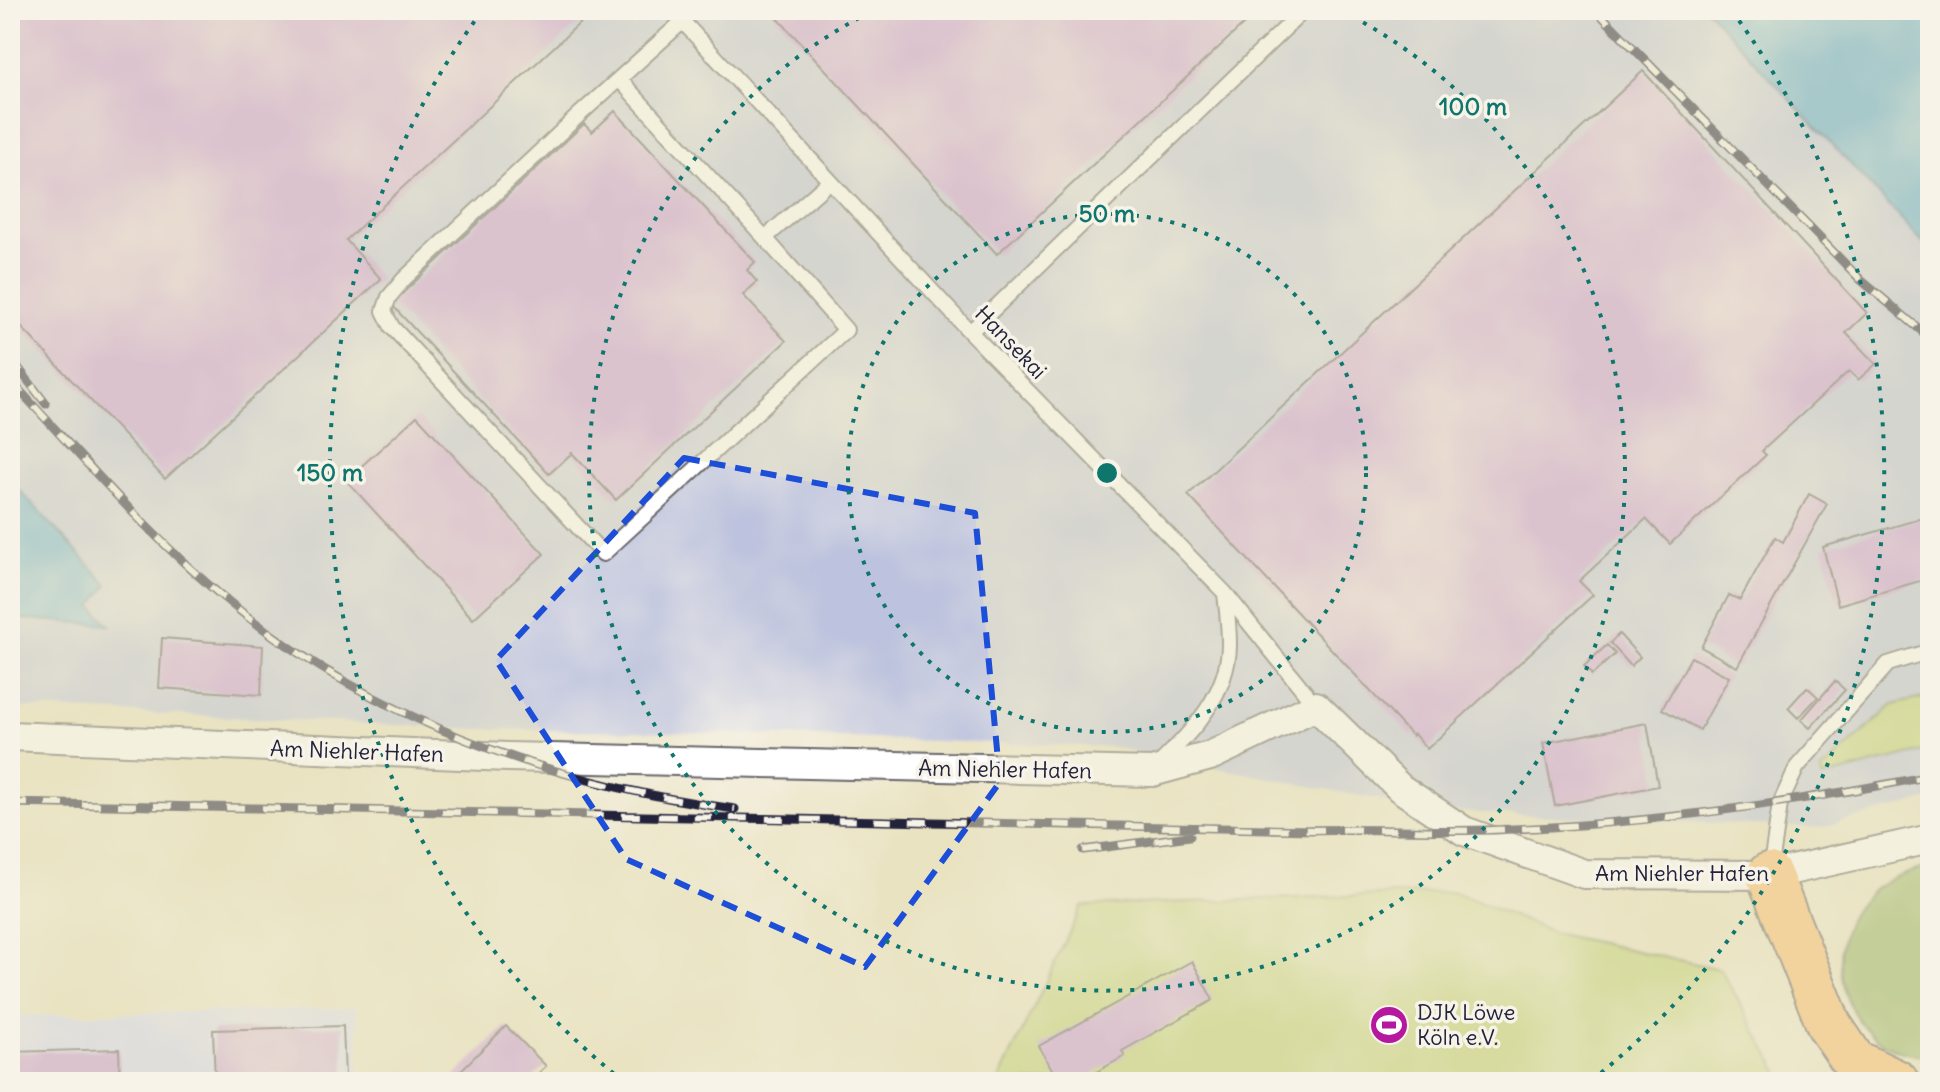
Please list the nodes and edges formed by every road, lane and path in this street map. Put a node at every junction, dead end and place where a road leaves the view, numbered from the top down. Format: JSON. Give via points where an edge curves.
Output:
{"nodes":[{"id":1,"x":1304,"y":10,"type":"edge"},
{"id":2,"x":678,"y":16,"type":"edge"},
{"id":3,"x":619,"y":79,"type":"junction"},
{"id":4,"x":830,"y":181,"type":"junction"},
{"id":5,"x":765,"y":238,"type":"junction"},
{"id":6,"x":970,"y":332,"type":"junction"},
{"id":7,"x":1225,"y":593,"type":"junction"},
{"id":8,"x":1930,"y":651,"type":"edge"},
{"id":9,"x":1316,"y":706,"type":"junction"},
{"id":10,"x":10,"y":736,"type":"edge"},
{"id":11,"x":1152,"y":772,"type":"junction"},
{"id":12,"x":1930,"y":839,"type":"edge"},
{"id":13,"x":1769,"y":875,"type":"junction"},
{"id":14,"x":1896,"y":1082,"type":"edge"}],
"edges":[{"from":1,"to":6,"type":"lane"},
{"from":2,"to":3,"type":"lane"},
{"from":2,"to":4,"type":"lane","name":"Hansekai"},
{"from":3,"to":5,"type":"lane"},
{"from":3,"to":5,"type":"lane","via":[[404,279],[384,311],[392,327],[603,554],[846,330]]},
{"from":4,"to":5,"type":"lane"},
{"from":4,"to":6,"type":"lane","name":"Hansekai"},
{"from":6,"to":7,"type":"lane","name":"Hansekai"},
{"from":7,"to":9,"type":"lane","name":"Hansekai"},
{"from":7,"to":11,"type":"lane","via":[[1230,647],[1218,691],[1192,732]]},
{"from":8,"to":13,"type":"lane","via":[[1888,664],[1797,767],[1780,804]]},
{"from":9,"to":11,"type":"street","name":"Am Niehler Hafen","via":[[1210,756]]},
{"from":9,"to":13,"type":"street","name":"Am Niehler Hafen","via":[[1400,788],[1464,831],[1584,874]]},
{"from":10,"to":11,"type":"street","name":"Am Niehler Hafen","via":[[508,757]]},
{"from":12,"to":13,"type":"street","name":"Am Niehler Hafen"},
{"from":13,"to":14,"type":"main road","via":[[1829,1025],[1854,1062]]}]}
